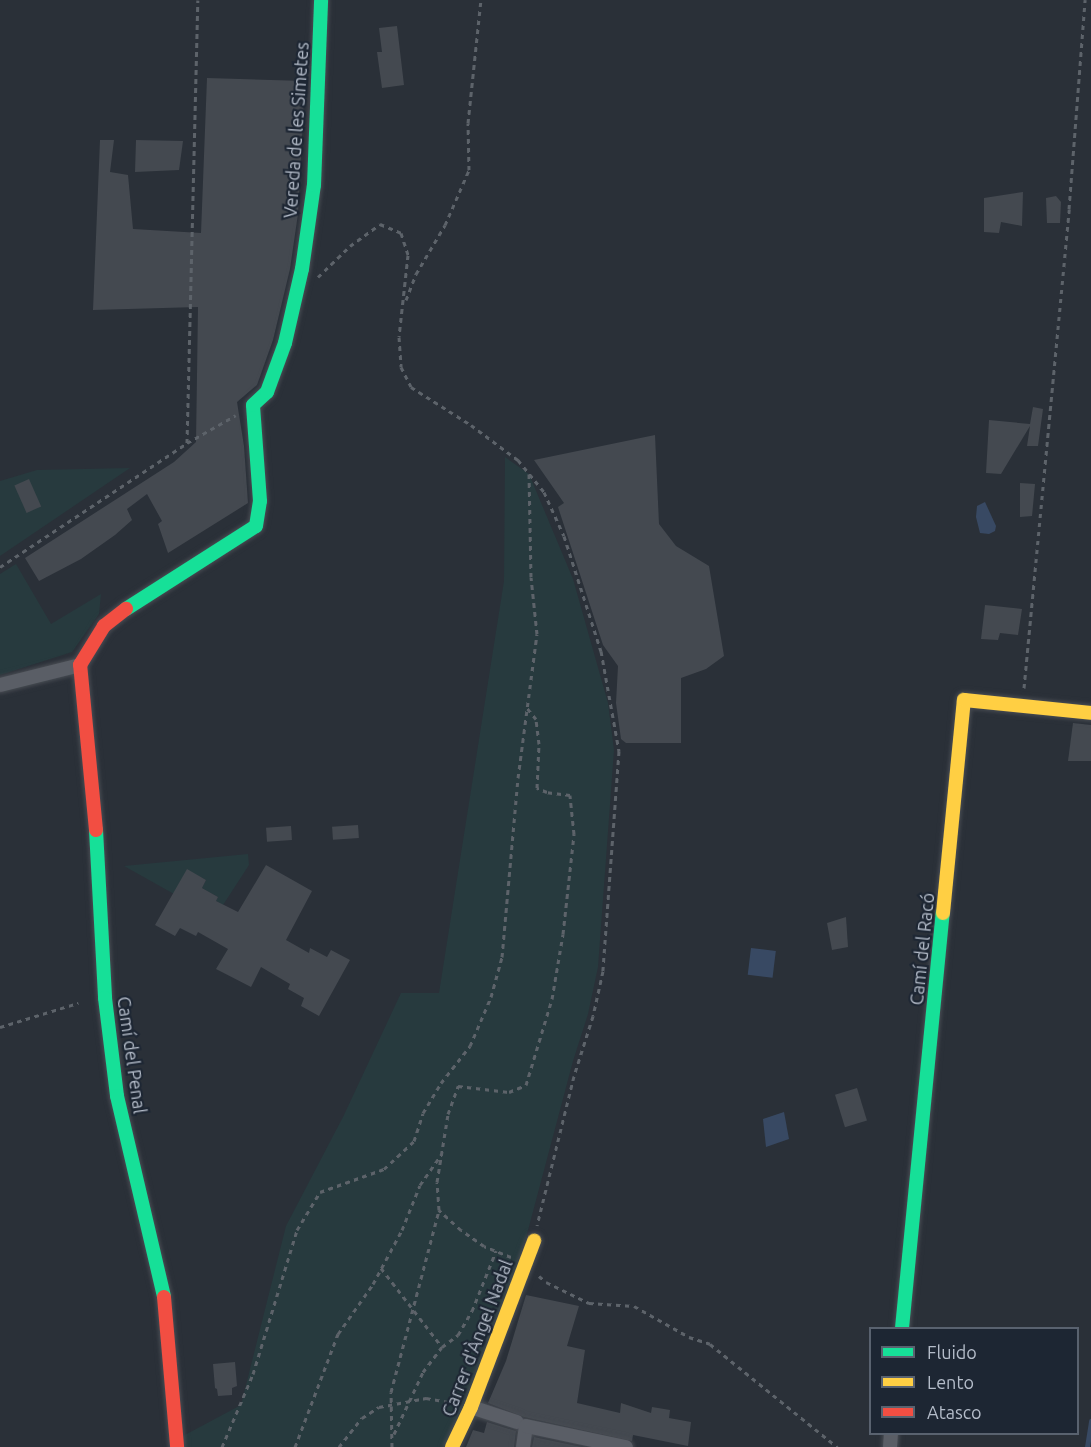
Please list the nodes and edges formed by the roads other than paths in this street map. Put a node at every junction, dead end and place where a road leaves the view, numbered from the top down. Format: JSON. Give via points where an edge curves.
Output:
{"nodes":[{"id":1,"x":321,"y":0,"type":"edge"},
{"id":2,"x":80,"y":665,"type":"junction"},
{"id":3,"x":0,"y":685,"type":"edge"},
{"id":4,"x":1091,"y":713,"type":"edge"},
{"id":5,"x":534,"y":1241,"type":"road end"},
{"id":6,"x":902,"y":1327,"type":"edge"},
{"id":7,"x":471,"y":1407,"type":"junction"},
{"id":8,"x":521,"y":1424,"type":"junction"},
{"id":9,"x":611,"y":1445,"type":"edge"},
{"id":10,"x":177,"y":1447,"type":"edge"},
{"id":11,"x":452,"y":1447,"type":"edge"},
{"id":12,"x":523,"y":1447,"type":"edge"},
{"id":13,"x":626,"y":1447,"type":"edge"}],
"edges":[{"from":1,"to":2,"type":"street","name":"Vereda de les Simetes","via":[[314,185],[295,299],[285,343],[267,392],[253,405],[260,501],[256,526],[138,599],[104,626]]},
{"from":2,"to":3,"type":"street"},
{"from":2,"to":10,"type":"street","name":"Camí del Penal","via":[[95,805],[106,1009],[117,1096],[164,1296]]},
{"from":4,"to":6,"type":"street","name":"Camí del Racó","via":[[964,700]]},
{"from":5,"to":7,"type":"street","name":"Carrer d'Àngel Nadal"},
{"from":7,"to":8,"type":"street"},
{"from":7,"to":11,"type":"street","name":"Carrer d'Àngel Nadal"},
{"from":8,"to":9,"type":"street"},
{"from":8,"to":12,"type":"street"},
{"from":9,"to":13,"type":"street"}]}
